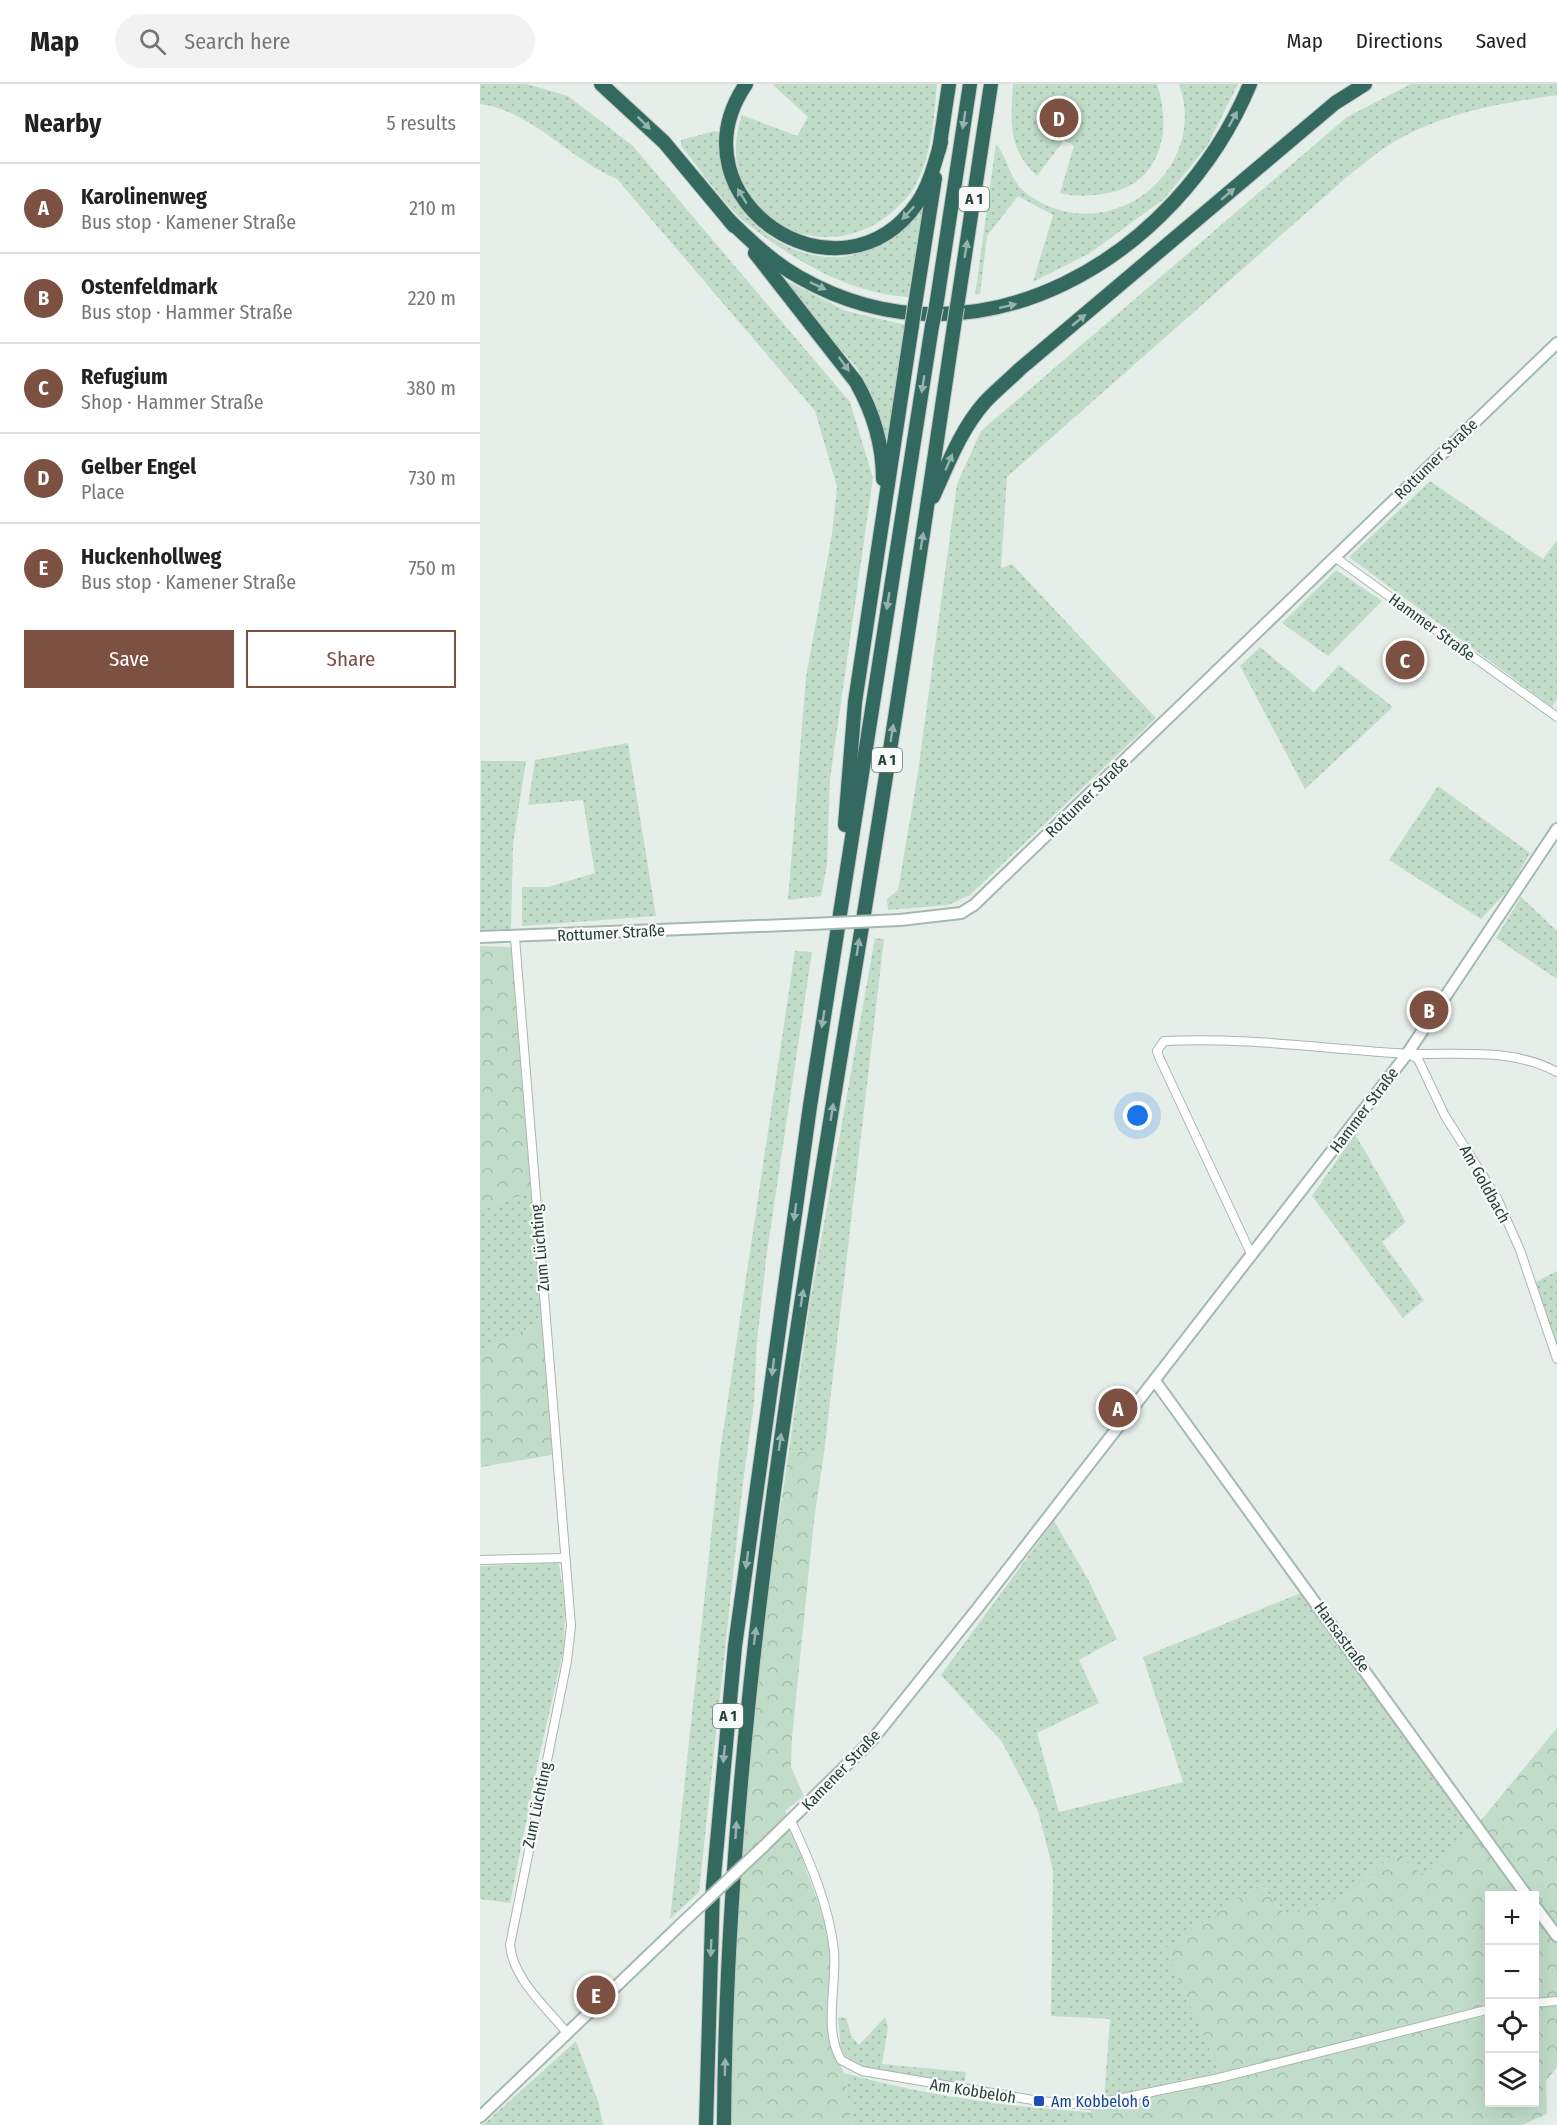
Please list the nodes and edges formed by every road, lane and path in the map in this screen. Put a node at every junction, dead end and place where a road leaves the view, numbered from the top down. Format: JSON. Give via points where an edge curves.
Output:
{"nodes":[{"id":1,"x":601,"y":84,"type":"edge"},
{"id":2,"x":746,"y":84,"type":"edge"},
{"id":3,"x":949,"y":84,"type":"edge"},
{"id":4,"x":970,"y":84,"type":"edge"},
{"id":5,"x":991,"y":84,"type":"edge"},
{"id":6,"x":1250,"y":84,"type":"edge"},
{"id":7,"x":1365,"y":84,"type":"edge"},
{"id":8,"x":941,"y":142,"type":"junction"},
{"id":9,"x":729,"y":220,"type":"junction"},
{"id":10,"x":1557,"y":343,"type":"edge"},
{"id":11,"x":926,"y":515,"type":"junction"},
{"id":12,"x":883,"y":517,"type":"junction"},
{"id":13,"x":1336,"y":558,"type":"junction"},
{"id":14,"x":1557,"y":717,"type":"edge"},
{"id":15,"x":1557,"y":830,"type":"edge"},
{"id":16,"x":844,"y":878,"type":"junction"},
{"id":17,"x":480,"y":937,"type":"edge"},
{"id":18,"x":515,"y":938,"type":"junction"},
{"id":19,"x":1407,"y":1054,"type":"junction"},
{"id":20,"x":1557,"y":1072,"type":"edge"},
{"id":21,"x":1252,"y":1256,"type":"junction"},
{"id":22,"x":1557,"y":1359,"type":"edge"},
{"id":23,"x":1155,"y":1380,"type":"junction"},
{"id":24,"x":564,"y":1558,"type":"junction"},
{"id":25,"x":480,"y":1560,"type":"edge"},
{"id":26,"x":791,"y":1821,"type":"junction"},
{"id":27,"x":1523,"y":1891,"type":"edge"},
{"id":28,"x":1539,"y":1912,"type":"edge"},
{"id":29,"x":1557,"y":1936,"type":"edge"},
{"id":30,"x":1557,"y":2001,"type":"edge"},
{"id":31,"x":1539,"y":2003,"type":"edge"},
{"id":32,"x":1485,"y":2010,"type":"edge"},
{"id":33,"x":567,"y":2033,"type":"junction"},
{"id":34,"x":480,"y":2117,"type":"edge"},
{"id":35,"x":706,"y":2125,"type":"edge"},
{"id":36,"x":724,"y":2125,"type":"edge"}],
"edges":[{"from":1,"to":9,"type":"highway","one_way":true,"via":[[664,142]]},
{"from":8,"to":2,"type":"highway","one_way":true,"via":[[920,200],[908,216],[889,230],[869,241],[845,247],[820,248],[795,241],[758,219],[736,187],[729,165],[729,123]]},
{"from":3,"to":8,"type":"highway"},
{"from":4,"to":16,"type":"highway","number":"A 1","one_way":true,"bridge":true},
{"from":11,"to":5,"type":"highway","number":"A 1","one_way":true,"bridge":true},
{"from":9,"to":6,"type":"highway","one_way":true,"via":[[768,256],[799,277],[865,304],[898,311],[949,314],[1015,305],[1057,289],[1147,229],[1209,159]]},
{"from":11,"to":7,"type":"highway","one_way":true,"via":[[953,452],[985,402],[1335,103]]},
{"from":8,"to":12,"type":"highway","bridge":true},
{"from":9,"to":12,"type":"highway","one_way":true,"via":[[840,358],[869,405],[879,435]]},
{"from":10,"to":13,"type":"street","name":"Rottumer Straße"},
{"from":36,"to":11,"type":"highway","number":"A 1","one_way":true,"via":[[731,1899],[754,1642],[793,1355]]},
{"from":12,"to":16,"type":"highway","via":[[855,702],[844,827]]},
{"from":13,"to":14,"type":"street","name":"Hammer Straße"},
{"from":13,"to":18,"type":"street","name":"Rottumer Straße","bridge":true,"via":[[974,905],[961,913],[900,920]]},
{"from":15,"to":19,"type":"street","name":"Hammer Straße"},
{"from":16,"to":35,"type":"highway","number":"A 1","one_way":true,"via":[[735,1646],[713,1887]]},
{"from":17,"to":18,"type":"street","name":"Rottumer Straße"},
{"from":18,"to":24,"type":"street","name":"Zum Lüchting"},
{"from":19,"to":20,"type":"street","via":[[1511,1056]]},
{"from":19,"to":21,"type":"street","name":"Hammer Straße"},
{"from":19,"to":21,"type":"street","via":[[1221,1039],[1164,1041],[1160,1045],[1159,1057]]},
{"from":19,"to":22,"type":"street","name":"Am Goldbach","via":[[1418,1059],[1445,1116],[1497,1198],[1520,1250]]},
{"from":21,"to":23,"type":"street","name":"Hammer Straße"},
{"from":23,"to":26,"type":"street","name":"Kamener Straße","via":[[873,1739]]},
{"from":23,"to":27,"type":"street","name":"Hansastraße"},
{"from":24,"to":25,"type":"street"},
{"from":24,"to":33,"type":"street","name":"Zum Lüchting","via":[[571,1626],[567,1661],[510,1945],[517,1971]]},
{"from":26,"to":32,"type":"street","name":"Am Kobbeloh","via":[[813,1869],[828,1920],[835,1970],[834,2045],[841,2060],[862,2071],[1028,2100],[1089,2105],[1230,2075]]},
{"from":26,"to":33,"type":"street","name":"Kamener Straße","bridge":true},
{"from":28,"to":29,"type":"street"},
{"from":30,"to":31,"type":"street"},
{"from":33,"to":34,"type":"street","name":"Kamener Straße"}]}
